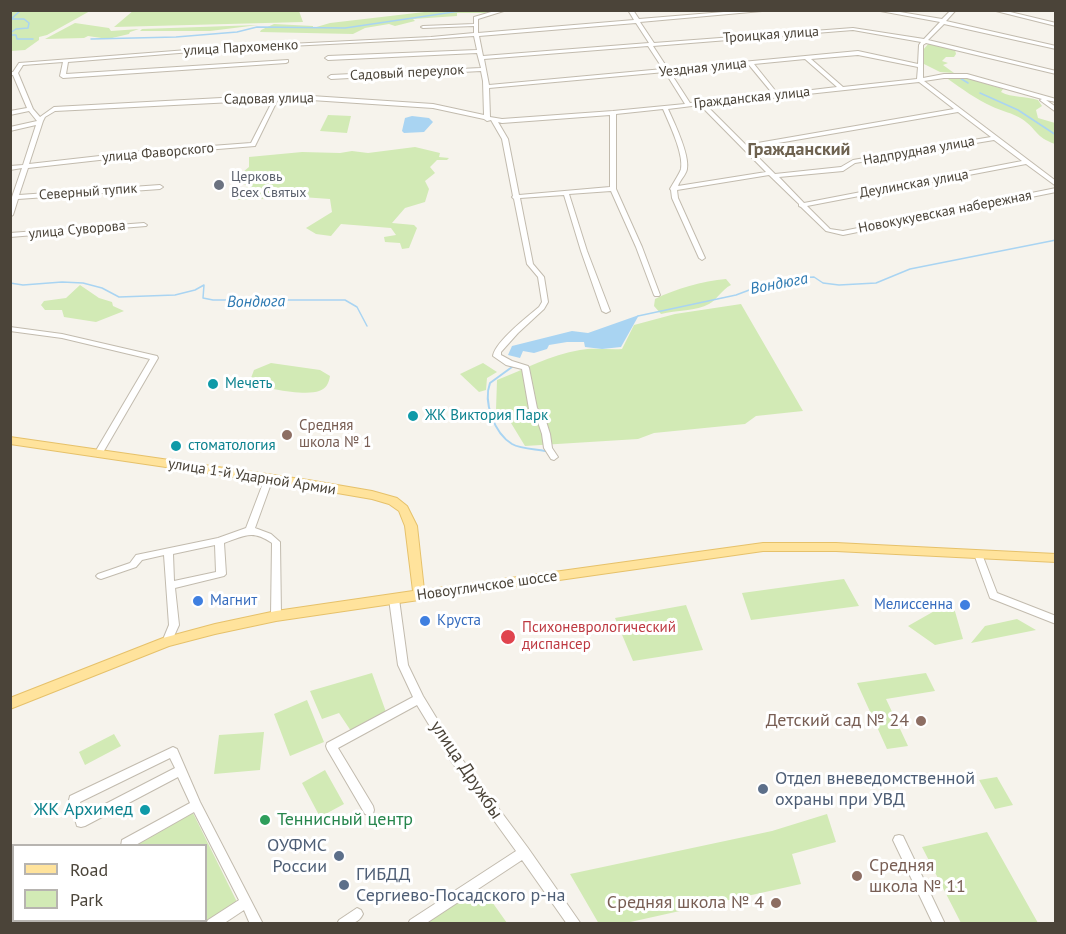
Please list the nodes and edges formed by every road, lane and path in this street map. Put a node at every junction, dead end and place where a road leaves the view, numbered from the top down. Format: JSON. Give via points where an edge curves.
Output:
{"nodes":[{"id":1,"x":474,"y":10,"type":"edge"},
{"id":2,"x":505,"y":10,"type":"edge"},
{"id":3,"x":630,"y":10,"type":"edge"},
{"id":4,"x":771,"y":10,"type":"edge"},
{"id":5,"x":877,"y":10,"type":"edge"},
{"id":6,"x":946,"y":10,"type":"edge"},
{"id":7,"x":954,"y":10,"type":"edge"},
{"id":8,"x":994,"y":10,"type":"edge"},
{"id":9,"x":476,"y":18,"type":"junction"},
{"id":10,"x":638,"y":21,"type":"junction"},
{"id":11,"x":941,"y":21,"type":"junction"},
{"id":12,"x":475,"y":25,"type":"junction"},
{"id":13,"x":1056,"y":25,"type":"edge"},
{"id":14,"x":423,"y":27,"type":"dead end"},
{"id":15,"x":476,"y":34,"type":"junction"},
{"id":16,"x":924,"y":41,"type":"junction"},
{"id":17,"x":651,"y":45,"type":"junction"},
{"id":18,"x":1056,"y":48,"type":"edge"},
{"id":19,"x":479,"y":51,"type":"junction"},
{"id":20,"x":328,"y":57,"type":"dead end"},
{"id":21,"x":482,"y":58,"type":"junction"},
{"id":22,"x":807,"y":58,"type":"junction"},
{"id":23,"x":66,"y":60,"type":"junction"},
{"id":24,"x":286,"y":61,"type":"dead end"},
{"id":25,"x":750,"y":63,"type":"junction"},
{"id":26,"x":919,"y":66,"type":"junction"},
{"id":27,"x":483,"y":69,"type":"junction"},
{"id":28,"x":667,"y":71,"type":"junction"},
{"id":29,"x":13,"y":73,"type":"edge"},
{"id":30,"x":1056,"y":73,"type":"edge"},
{"id":31,"x":331,"y":77,"type":"dead end"},
{"id":32,"x":920,"y":80,"type":"junction"},
{"id":33,"x":486,"y":87,"type":"junction"},
{"id":34,"x":842,"y":89,"type":"junction"},
{"id":35,"x":777,"y":96,"type":"junction"},
{"id":36,"x":277,"y":97,"type":"junction"},
{"id":37,"x":1041,"y":98,"type":"junction"},
{"id":38,"x":1056,"y":101,"type":"edge"},
{"id":39,"x":702,"y":104,"type":"junction"},
{"id":40,"x":689,"y":105,"type":"junction"},
{"id":41,"x":665,"y":107,"type":"junction"},
{"id":42,"x":30,"y":109,"type":"junction"},
{"id":43,"x":958,"y":110,"type":"junction"},
{"id":44,"x":1056,"y":110,"type":"edge"},
{"id":45,"x":10,"y":113,"type":"edge"},
{"id":46,"x":613,"y":113,"type":"junction"},
{"id":47,"x":490,"y":120,"type":"junction"},
{"id":48,"x":502,"y":121,"type":"joint"},
{"id":49,"x":40,"y":122,"type":"junction"},
{"id":50,"x":10,"y":129,"type":"edge"},
{"id":51,"x":994,"y":138,"type":"junction"},
{"id":52,"x":745,"y":147,"type":"junction"},
{"id":53,"x":1027,"y":162,"type":"junction"},
{"id":54,"x":25,"y":165,"type":"junction"},
{"id":55,"x":10,"y":168,"type":"edge"},
{"id":56,"x":772,"y":175,"type":"junction"},
{"id":57,"x":1056,"y":184,"type":"edge"},
{"id":58,"x":160,"y":187,"type":"dead end"},
{"id":59,"x":614,"y":189,"type":"junction"},
{"id":60,"x":673,"y":189,"type":"junction"},
{"id":61,"x":1056,"y":190,"type":"edge"},
{"id":62,"x":566,"y":193,"type":"junction"},
{"id":63,"x":15,"y":196,"type":"junction"},
{"id":64,"x":516,"y":197,"type":"junction"},
{"id":65,"x":801,"y":205,"type":"junction"},
{"id":66,"x":10,"y":215,"type":"edge"},
{"id":67,"x":144,"y":225,"type":"dead end"},
{"id":68,"x":10,"y":235,"type":"edge"},
{"id":69,"x":702,"y":258,"type":"dead end"},
{"id":70,"x":657,"y":295,"type":"dead end"},
{"id":71,"x":606,"y":311,"type":"dead end"},
{"id":72,"x":10,"y":329,"type":"edge"},
{"id":73,"x":10,"y":440,"type":"edge"},
{"id":74,"x":98,"y":454,"type":"junction"},
{"id":75,"x":554,"y":457,"type":"dead end"},
{"id":76,"x":268,"y":478,"type":"junction"},
{"id":77,"x":250,"y":530,"type":"junction"},
{"id":78,"x":219,"y":541,"type":"junction"},
{"id":79,"x":168,"y":551,"type":"junction"},
{"id":80,"x":978,"y":554,"type":"junction"},
{"id":81,"x":1056,"y":558,"type":"edge"},
{"id":82,"x":101,"y":576,"type":"dead end"},
{"id":83,"x":170,"y":586,"type":"junction"},
{"id":84,"x":419,"y":595,"type":"junction"},
{"id":85,"x":394,"y":599,"type":"junction"},
{"id":86,"x":276,"y":616,"type":"junction"},
{"id":87,"x":1056,"y":620,"type":"edge"},
{"id":88,"x":167,"y":642,"type":"junction"},
{"id":89,"x":419,"y":699,"type":"junction"},
{"id":90,"x":10,"y":704,"type":"edge"},
{"id":91,"x":180,"y":770,"type":"junction"},
{"id":92,"x":196,"y":805,"type":"junction"},
{"id":93,"x":369,"y":810,"type":"dead end"},
{"id":94,"x":898,"y":840,"type":"dead end"},
{"id":95,"x":126,"y":844,"type":"edge"},
{"id":96,"x":524,"y":852,"type":"junction"},
{"id":97,"x":245,"y":903,"type":"junction"},
{"id":98,"x":357,"y":914,"type":"dead end"},
{"id":99,"x":212,"y":924,"type":"edge"},
{"id":100,"x":257,"y":924,"type":"edge"},
{"id":101,"x":343,"y":924,"type":"edge"},
{"id":102,"x":414,"y":924,"type":"edge"},
{"id":103,"x":575,"y":924,"type":"edge"},
{"id":104,"x":939,"y":924,"type":"edge"}],
"edges":[{"from":1,"to":9,"type":"street"},
{"from":2,"to":9,"type":"street"},
{"from":3,"to":10,"type":"street"},
{"from":4,"to":10,"type":"street","name":"улица Пархоменко"},
{"from":5,"to":11,"type":"street"},
{"from":6,"to":11,"type":"street"},
{"from":7,"to":11,"type":"street"},
{"from":8,"to":13,"type":"street"},
{"from":9,"to":12,"type":"street"},
{"from":10,"to":15,"type":"street","name":"улица Пархоменко"},
{"from":10,"to":17,"type":"street"},
{"from":11,"to":16,"type":"street"},
{"from":11,"to":18,"type":"street"},
{"from":12,"to":14,"type":"street"},
{"from":12,"to":15,"type":"street"},
{"from":15,"to":19,"type":"street"},
{"from":15,"to":23,"type":"street","name":"улица Пархоменко"},
{"from":16,"to":17,"type":"street","name":"Троицкая улица","via":[[853,29]]},
{"from":16,"to":26,"type":"street"},
{"from":16,"to":30,"type":"street","name":"Троицкая улица"},
{"from":17,"to":21,"type":"street","name":"Троицкая улица"},
{"from":17,"to":28,"type":"street"},
{"from":19,"to":20,"type":"street"},
{"from":19,"to":21,"type":"street"},
{"from":21,"to":27,"type":"street"},
{"from":22,"to":25,"type":"street","name":"Уездная улица"},
{"from":22,"to":26,"type":"street","name":"Уездная улица","via":[[858,53]]},
{"from":22,"to":34,"type":"street"},
{"from":23,"to":24,"type":"street","via":[[63,76]]},
{"from":23,"to":29,"type":"street","name":"улица Пархоменко","via":[[21,64]]},
{"from":25,"to":28,"type":"street","name":"Уездная улица"},
{"from":25,"to":35,"type":"street"},
{"from":26,"to":32,"type":"street"},
{"from":27,"to":31,"type":"street","name":"Садовый переулок"},
{"from":27,"to":33,"type":"street"},
{"from":28,"to":33,"type":"street","name":"Уездная улица"},
{"from":28,"to":40,"type":"street"},
{"from":29,"to":42,"type":"street"},
{"from":32,"to":34,"type":"street","name":"Гражданская улица"},
{"from":32,"to":37,"type":"street","name":"Гражданская улица","via":[[967,76]]},
{"from":32,"to":43,"type":"street"},
{"from":33,"to":47,"type":"street"},
{"from":34,"to":35,"type":"street","name":"Гражданская улица"},
{"from":35,"to":39,"type":"street","name":"Гражданская улица"},
{"from":36,"to":47,"type":"street","name":"Садовая улица","via":[[433,106]]},
{"from":36,"to":49,"type":"street","name":"Садовая улица","via":[[54,110]]},
{"from":36,"to":54,"type":"street","name":"улица Фаворского","via":[[253,145]]},
{"from":37,"to":38,"type":"street","name":"Гражданская улица"},
{"from":37,"to":44,"type":"street"},
{"from":39,"to":40,"type":"street","name":"Гражданская улица"},
{"from":39,"to":52,"type":"street"},
{"from":40,"to":41,"type":"street","name":"Гражданская улица"},
{"from":41,"to":46,"type":"street","name":"Гражданская улица"},
{"from":41,"to":60,"type":"street","via":[[684,160],[684,171]]},
{"from":42,"to":45,"type":"street"},
{"from":42,"to":49,"type":"street"},
{"from":43,"to":51,"type":"street"},
{"from":43,"to":52,"type":"street"},
{"from":46,"to":48,"type":"street","name":"Гражданская улица"},
{"from":46,"to":59,"type":"street"},
{"from":47,"to":48,"type":"street","name":"Садовая улица"},
{"from":47,"to":64,"type":"street","via":[[505,139]]},
{"from":49,"to":50,"type":"street","name":"Садовая улица"},
{"from":49,"to":54,"type":"street"},
{"from":51,"to":53,"type":"street"},
{"from":51,"to":56,"type":"street","name":"Надпрудная улица","via":[[853,162],[843,169]]},
{"from":52,"to":56,"type":"street"},
{"from":53,"to":57,"type":"street"},
{"from":53,"to":65,"type":"street","name":"Деулинская улица"},
{"from":54,"to":55,"type":"street","name":"улица Фаворского"},
{"from":54,"to":63,"type":"street"},
{"from":56,"to":60,"type":"street","name":"Надпрудная улица"},
{"from":56,"to":65,"type":"street"},
{"from":58,"to":63,"type":"street","name":"Северный тупик"},
{"from":59,"to":62,"type":"street"},
{"from":59,"to":70,"type":"street"},
{"from":60,"to":69,"type":"street"},
{"from":61,"to":65,"type":"street","name":"Новокукуевская набережная","via":[[843,233],[828,230]]},
{"from":62,"to":64,"type":"street"},
{"from":62,"to":71,"type":"street"},
{"from":63,"to":66,"type":"street"},
{"from":64,"to":75,"type":"street","via":[[530,264],[541,277],[545,302],[515,331],[497,356],[525,368],[533,409],[541,418]]},
{"from":67,"to":68,"type":"street","name":"улица Суворова"},
{"from":72,"to":74,"type":"street","via":[[62,336],[154,358]]},
{"from":73,"to":74,"type":"main road","name":"улица 1-й Ударной Армии"},
{"from":74,"to":76,"type":"main road","name":"улица 1-й Ударной Армии"},
{"from":76,"to":77,"type":"street"},
{"from":76,"to":84,"type":"main road","name":"улица 1-й Ударной Армии","via":[[372,495],[399,505],[411,526]]},
{"from":77,"to":78,"type":"street"},
{"from":77,"to":86,"type":"street","via":[[276,542]]},
{"from":78,"to":79,"type":"street"},
{"from":78,"to":83,"type":"street","via":[[221,574]]},
{"from":79,"to":82,"type":"street","via":[[139,557],[133,565]]},
{"from":79,"to":83,"type":"street"},
{"from":80,"to":81,"type":"main road","name":"Новоугличское шоссе"},
{"from":80,"to":84,"type":"main road","name":"Новоугличское шоссе","via":[[764,547]]},
{"from":80,"to":87,"type":"street","via":[[993,595]]},
{"from":83,"to":88,"type":"street","via":[[174,625]]},
{"from":84,"to":85,"type":"main road","name":"Новоугличское шоссе"},
{"from":85,"to":86,"type":"main road","name":"Новоугличское шоссе"},
{"from":85,"to":89,"type":"street","name":"улица Дружбы","via":[[403,665]]},
{"from":86,"to":88,"type":"main road","name":"Новоугличское шоссе"},
{"from":88,"to":90,"type":"main road","name":"Новоугличское шоссе"},
{"from":89,"to":93,"type":"street","via":[[331,746]]},
{"from":89,"to":96,"type":"street","name":"улица Дружбы","via":[[455,758]]},
{"from":91,"to":91,"type":"street","via":[[173,752],[74,800],[81,822]]},
{"from":91,"to":92,"type":"street"},
{"from":92,"to":95,"type":"street"},
{"from":92,"to":97,"type":"street"},
{"from":94,"to":104,"type":"street"},
{"from":96,"to":102,"type":"street"},
{"from":96,"to":103,"type":"street","name":"улица Дружбы"},
{"from":97,"to":99,"type":"street"},
{"from":97,"to":100,"type":"street"},
{"from":98,"to":101,"type":"street"}]}
